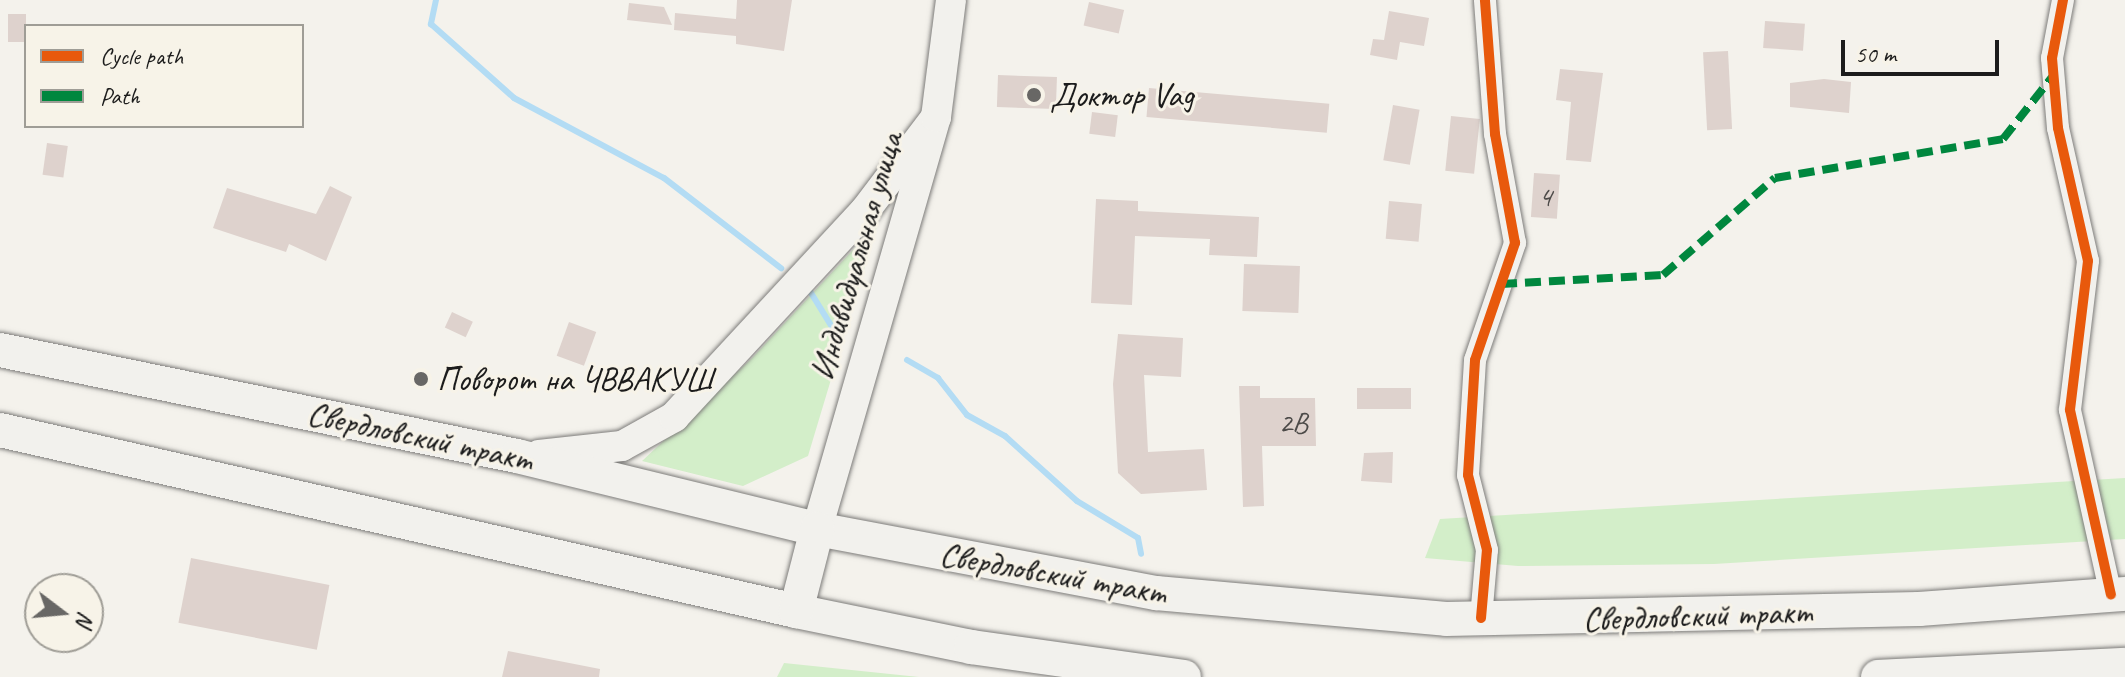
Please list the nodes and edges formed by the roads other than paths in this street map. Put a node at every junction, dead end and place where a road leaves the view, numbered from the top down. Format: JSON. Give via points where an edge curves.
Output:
{"nodes":[{"id":1,"x":951,"y":0,"type":"edge"},
{"id":2,"x":1485,"y":0,"type":"edge"},
{"id":3,"x":2063,"y":0,"type":"edge"},
{"id":4,"x":936,"y":117,"type":"junction"},
{"id":5,"x":0,"y":350,"type":"edge"},
{"id":6,"x":0,"y":430,"type":"edge"},
{"id":7,"x":517,"y":456,"type":"junction"},
{"id":8,"x":817,"y":529,"type":"junction"},
{"id":9,"x":2118,"y":595,"type":"edge"},
{"id":10,"x":796,"y":611,"type":"junction"},
{"id":11,"x":1481,"y":618,"type":"junction"},
{"id":12,"x":2125,"y":665,"type":"edge"},
{"id":13,"x":1184,"y":677,"type":"edge"},
{"id":14,"x":1878,"y":677,"type":"edge"}],
"edges":[{"from":1,"to":4,"type":"main road","name":"Индивидуальная улица"},
{"from":2,"to":11,"type":"street","via":[[1495,134],[1515,243],[1475,360],[1468,475],[1487,550]]},
{"from":3,"to":9,"type":"street","via":[[2052,58],[2058,128],[2088,261],[2070,410]]},
{"from":4,"to":7,"type":"main road","via":[[864,212],[674,417],[622,446]]},
{"from":4,"to":8,"type":"main road","name":"Индивидуальная улица"},
{"from":5,"to":7,"type":"main road","name":"Свердловский тракт"},
{"from":6,"to":10,"type":"main road"},
{"from":7,"to":8,"type":"main road","name":"Свердловский тракт"},
{"from":8,"to":10,"type":"main road"},
{"from":8,"to":11,"type":"main road","name":"Свердловский тракт","via":[[1156,593]]},
{"from":9,"to":11,"type":"main road","name":"Свердловский тракт","via":[[1919,609]]},
{"from":10,"to":13,"type":"main road","via":[[971,647]]},
{"from":12,"to":14,"type":"main road"}]}
